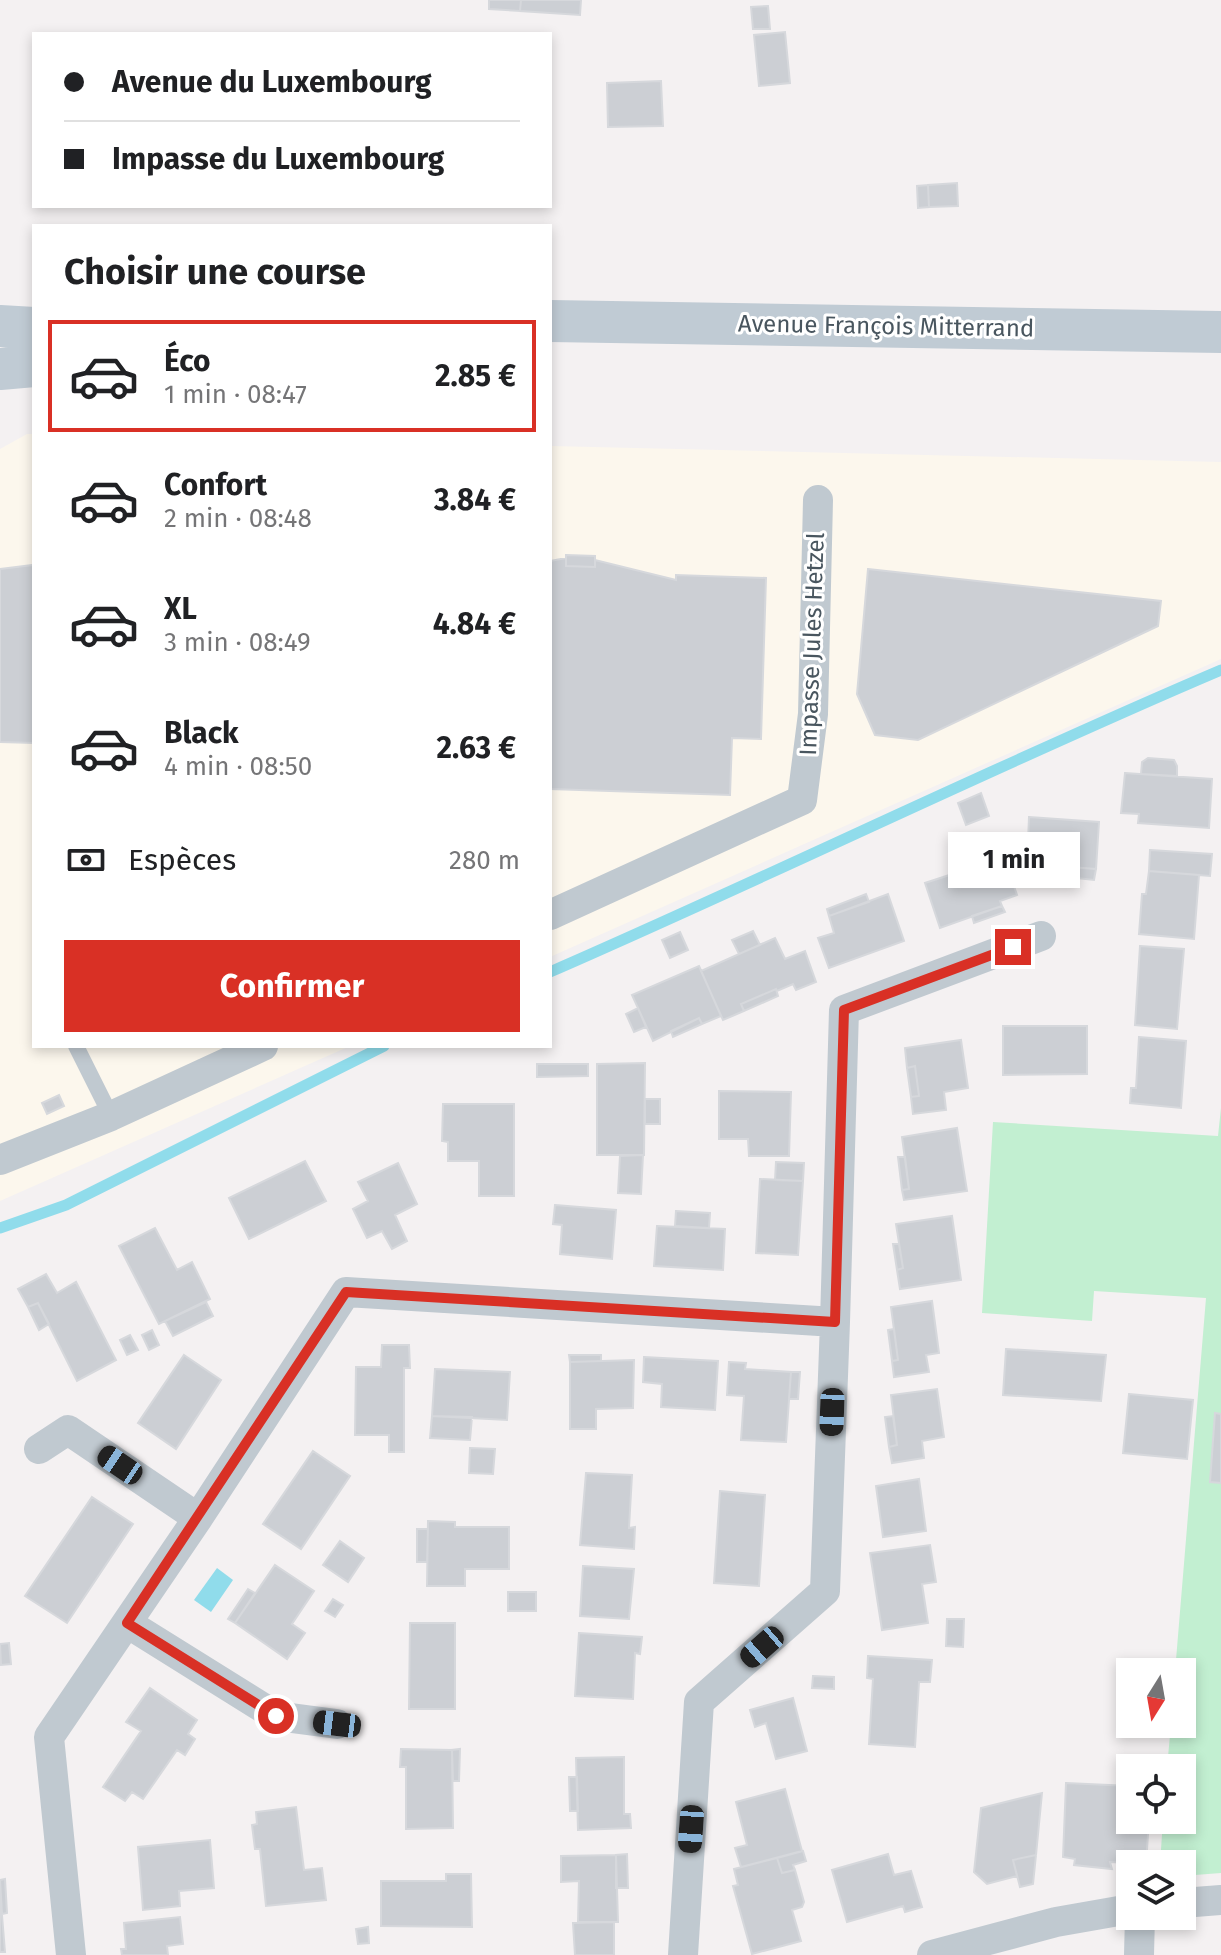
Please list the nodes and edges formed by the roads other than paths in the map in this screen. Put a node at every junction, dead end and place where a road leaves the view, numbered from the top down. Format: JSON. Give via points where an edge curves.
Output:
{"nodes":[{"id":1,"x":552,"y":321,"type":"edge"},
{"id":2,"x":0,"y":326,"type":"edge"},
{"id":3,"x":32,"y":328,"type":"edge"},
{"id":4,"x":1221,"y":332,"type":"edge"},
{"id":5,"x":32,"y":366,"type":"edge"},
{"id":6,"x":0,"y":369,"type":"edge"},
{"id":7,"x":818,"y":500,"type":"dead end"},
{"id":8,"x":552,"y":914,"type":"edge"},
{"id":9,"x":1041,"y":936,"type":"dead end"},
{"id":10,"x":77,"y":1048,"type":"edge"},
{"id":11,"x":259,"y":1048,"type":"edge"},
{"id":12,"x":111,"y":1116,"type":"junction"},
{"id":13,"x":0,"y":1160,"type":"edge"},
{"id":14,"x":835,"y":1322,"type":"junction"},
{"id":15,"x":39,"y":1449,"type":"dead end"},
{"id":16,"x":198,"y":1518,"type":"junction"},
{"id":17,"x":127,"y":1623,"type":"junction"},
{"id":18,"x":337,"y":1724,"type":"dead end"},
{"id":19,"x":1221,"y":1900,"type":"edge"},
{"id":20,"x":1196,"y":1902,"type":"edge"},
{"id":21,"x":1116,"y":1911,"type":"edge"},
{"id":22,"x":1140,"y":1930,"type":"edge"},
{"id":23,"x":71,"y":1955,"type":"edge"},
{"id":24,"x":683,"y":1955,"type":"edge"},
{"id":25,"x":932,"y":1955,"type":"edge"},
{"id":26,"x":1139,"y":1955,"type":"edge"}],
"edges":[{"from":1,"to":4,"type":"main road","name":"Avenue François Mitterrand"},
{"from":2,"to":3,"type":"main road"},
{"from":5,"to":6,"type":"main road"},
{"from":7,"to":8,"type":"street","name":"Impasse Jules Hetzel","via":[[813,714],[802,800]]},
{"from":9,"to":14,"type":"street","via":[[844,1010]]},
{"from":10,"to":12,"type":"lane"},
{"from":11,"to":12,"type":"street"},
{"from":12,"to":13,"type":"street"},
{"from":14,"to":16,"type":"street","via":[[346,1292]]},
{"from":14,"to":24,"type":"street","via":[[825,1591],[699,1702]]},
{"from":15,"to":16,"type":"street","via":[[68,1430]]},
{"from":16,"to":17,"type":"street"},
{"from":17,"to":18,"type":"street","via":[[276,1716]]},
{"from":17,"to":23,"type":"street","via":[[49,1737]]},
{"from":19,"to":20,"type":"street"},
{"from":21,"to":25,"type":"street"},
{"from":22,"to":26,"type":"street"}]}
